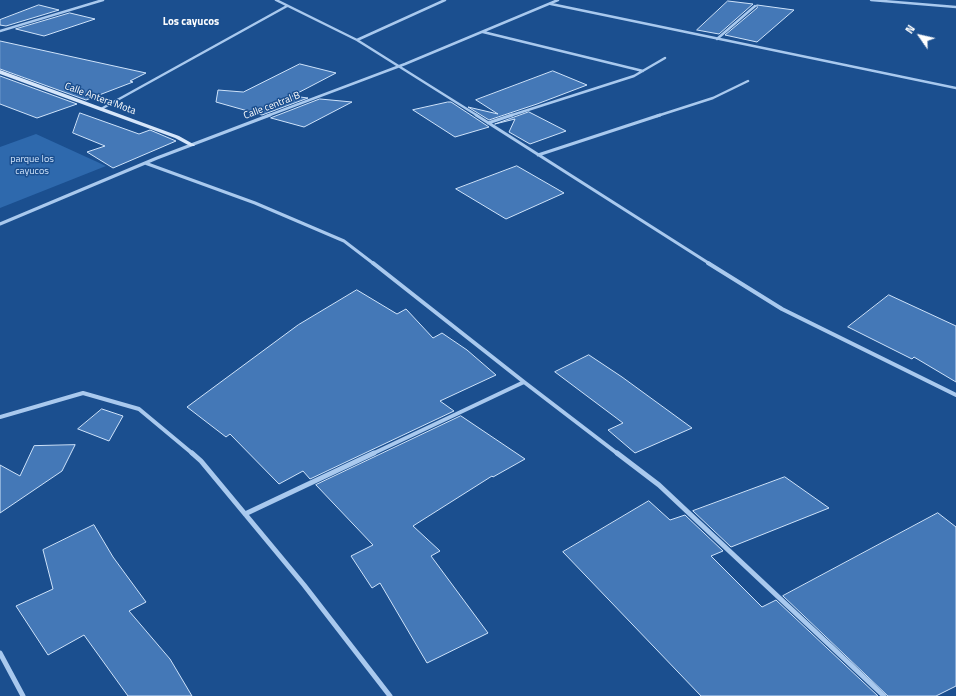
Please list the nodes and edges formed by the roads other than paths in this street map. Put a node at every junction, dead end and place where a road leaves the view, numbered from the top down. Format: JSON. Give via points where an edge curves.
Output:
{"nodes":[{"id":1,"x":103,"y":0,"type":"edge"},
{"id":2,"x":276,"y":0,"type":"edge"},
{"id":3,"x":445,"y":0,"type":"edge"},
{"id":4,"x":558,"y":0,"type":"edge"},
{"id":5,"x":871,"y":0,"type":"edge"},
{"id":6,"x":551,"y":4,"type":"junction"},
{"id":7,"x":287,"y":6,"type":"junction"},
{"id":8,"x":755,"y":6,"type":"dead end"},
{"id":9,"x":956,"y":7,"type":"edge"},
{"id":10,"x":0,"y":31,"type":"edge"},
{"id":11,"x":483,"y":32,"type":"junction"},
{"id":12,"x":717,"y":39,"type":"junction"},
{"id":13,"x":357,"y":40,"type":"junction"},
{"id":14,"x":665,"y":58,"type":"dead end"},
{"id":15,"x":643,"y":71,"type":"junction"},
{"id":16,"x":0,"y":72,"type":"edge"},
{"id":17,"x":748,"y":81,"type":"dead end"},
{"id":18,"x":956,"y":88,"type":"edge"},
{"id":19,"x":101,"y":109,"type":"junction"},
{"id":20,"x":488,"y":123,"type":"junction"},
{"id":21,"x":192,"y":145,"type":"junction"},
{"id":22,"x":538,"y":155,"type":"junction"},
{"id":23,"x":145,"y":164,"type":"junction"},
{"id":24,"x":0,"y":224,"type":"edge"},
{"id":25,"x":526,"y":384,"type":"junction"},
{"id":26,"x":956,"y":395,"type":"edge"},
{"id":27,"x":0,"y":417,"type":"edge"},
{"id":28,"x":245,"y":514,"type":"junction"},
{"id":29,"x":0,"y":653,"type":"edge"},
{"id":30,"x":23,"y":696,"type":"edge"},
{"id":31,"x":390,"y":696,"type":"edge"},
{"id":32,"x":884,"y":696,"type":"edge"}],
"edges":[{"from":1,"to":10,"type":"street"},
{"from":2,"to":7,"type":"street"},
{"from":3,"to":13,"type":"street"},
{"from":4,"to":6,"type":"street","name":"Calle central B"},
{"from":5,"to":9,"type":"street"},
{"from":6,"to":11,"type":"street","name":"Calle central B"},
{"from":6,"to":12,"type":"street"},
{"from":7,"to":13,"type":"street"},
{"from":7,"to":19,"type":"street"},
{"from":8,"to":12,"type":"street"},
{"from":11,"to":15,"type":"street"},
{"from":11,"to":21,"type":"street","name":"Calle central B"},
{"from":12,"to":18,"type":"street"},
{"from":13,"to":20,"type":"street"},
{"from":14,"to":15,"type":"street"},
{"from":15,"to":20,"type":"street"},
{"from":16,"to":19,"type":"street","name":"Calle Antera Mota"},
{"from":17,"to":22,"type":"street","via":[[713,98]]},
{"from":19,"to":21,"type":"street","name":"Calle Antera Mota"},
{"from":20,"to":22,"type":"street"},
{"from":21,"to":23,"type":"street","name":"Calle central B"},
{"from":22,"to":26,"type":"street","via":[[782,309]]},
{"from":23,"to":24,"type":"street","name":"Calle central B"},
{"from":23,"to":25,"type":"street","via":[[255,203],[344,241]]},
{"from":25,"to":28,"type":"street","via":[[524,382]]},
{"from":25,"to":32,"type":"street","via":[[659,485]]},
{"from":27,"to":28,"type":"street","via":[[83,393],[139,409],[202,461]]},
{"from":28,"to":31,"type":"street"},
{"from":29,"to":30,"type":"street"}]}
